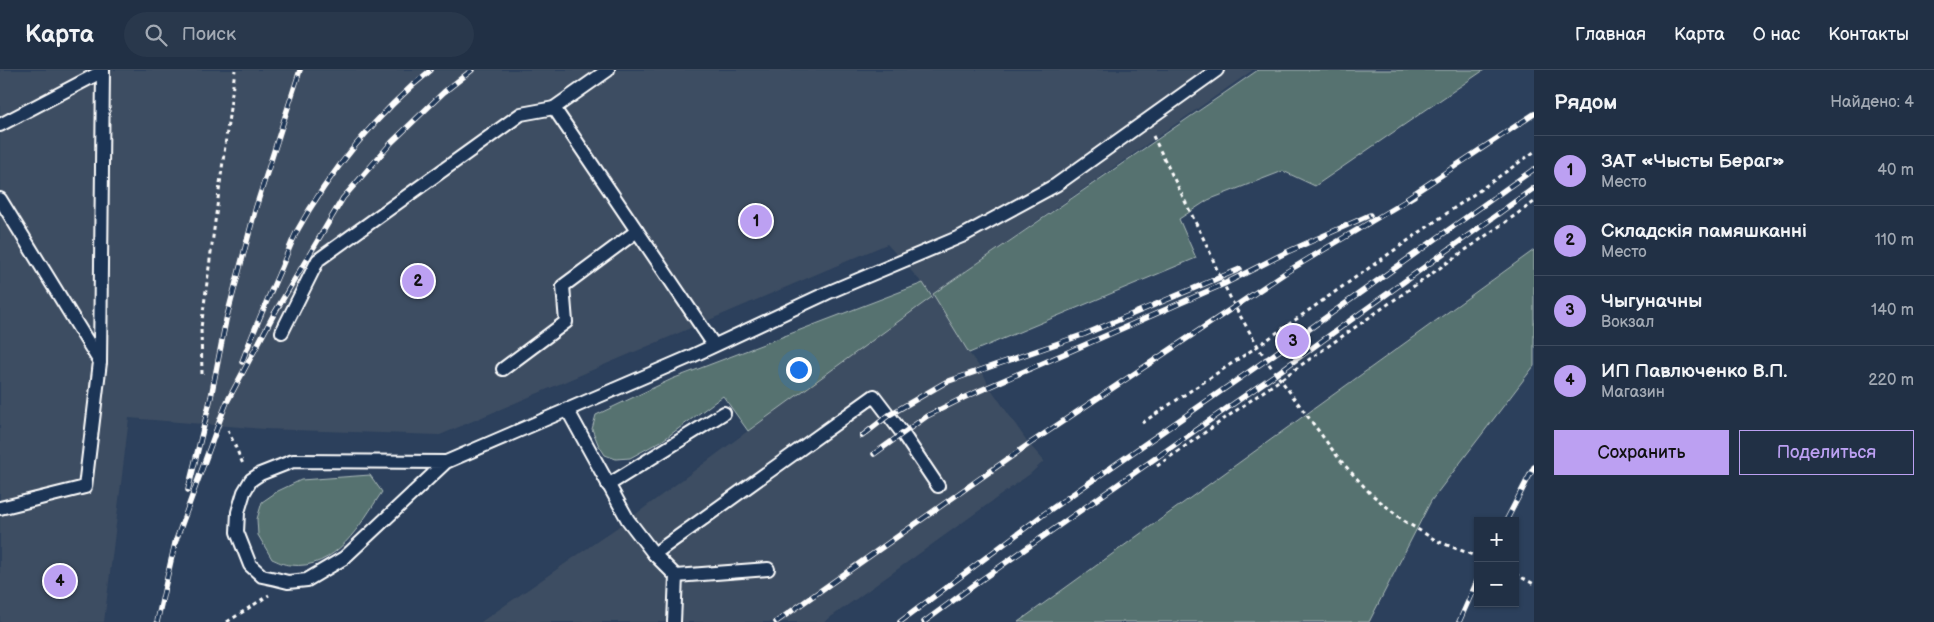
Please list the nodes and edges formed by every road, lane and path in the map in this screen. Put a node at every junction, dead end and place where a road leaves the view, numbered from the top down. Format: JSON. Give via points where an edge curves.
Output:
{"nodes":[{"id":1,"x":103,"y":70,"type":"edge"},
{"id":2,"x":236,"y":70,"type":"edge"},
{"id":3,"x":608,"y":70,"type":"edge"},
{"id":4,"x":1217,"y":70,"type":"edge"},
{"id":5,"x":554,"y":108,"type":"junction"},
{"id":6,"x":1145,"y":120,"type":"junction"},
{"id":7,"x":0,"y":125,"type":"edge"},
{"id":8,"x":1534,"y":152,"type":"edge"},
{"id":9,"x":0,"y":199,"type":"edge"},
{"id":10,"x":1534,"y":202,"type":"edge"},
{"id":11,"x":637,"y":231,"type":"junction"},
{"id":12,"x":282,"y":332,"type":"dead end"},
{"id":13,"x":714,"y":345,"type":"junction"},
{"id":14,"x":1258,"y":346,"type":"junction"},
{"id":15,"x":100,"y":362,"type":"junction"},
{"id":16,"x":504,"y":369,"type":"dead end"},
{"id":17,"x":202,"y":374,"type":"dead end"},
{"id":18,"x":1280,"y":379,"type":"junction"},
{"id":19,"x":567,"y":409,"type":"junction"},
{"id":20,"x":724,"y":413,"type":"dead end"},
{"id":21,"x":1142,"y":423,"type":"dead end"},
{"id":22,"x":228,"y":430,"type":"dead end"},
{"id":23,"x":446,"y":462,"type":"junction"},
{"id":24,"x":1157,"y":466,"type":"dead end"},
{"id":25,"x":250,"y":480,"type":"junction"},
{"id":26,"x":608,"y":485,"type":"junction"},
{"id":27,"x":938,"y":486,"type":"dead end"},
{"id":28,"x":0,"y":508,"type":"edge"},
{"id":29,"x":654,"y":554,"type":"junction"},
{"id":30,"x":1474,"y":555,"type":"edge"},
{"id":31,"x":768,"y":569,"type":"dead end"},
{"id":32,"x":676,"y":576,"type":"junction"},
{"id":33,"x":1519,"y":576,"type":"edge"},
{"id":34,"x":288,"y":582,"type":"junction"},
{"id":35,"x":1534,"y":584,"type":"edge"},
{"id":36,"x":227,"y":622,"type":"edge"},
{"id":37,"x":674,"y":622,"type":"edge"}],
"edges":[{"from":1,"to":7,"type":"lane"},
{"from":1,"to":15,"type":"lane"},
{"from":2,"to":17,"type":"path","via":[[201,328]]},
{"from":3,"to":5,"type":"lane"},
{"from":4,"to":6,"type":"lane"},
{"from":5,"to":11,"type":"lane"},
{"from":5,"to":12,"type":"lane","via":[[521,114],[318,260]]},
{"from":6,"to":13,"type":"lane","via":[[1056,185],[962,236]]},
{"from":6,"to":14,"type":"path","via":[[1220,277]]},
{"from":8,"to":14,"type":"path"},
{"from":9,"to":15,"type":"lane"},
{"from":10,"to":18,"type":"path"},
{"from":11,"to":13,"type":"lane"},
{"from":11,"to":16,"type":"lane","via":[[563,286],[566,322]]},
{"from":13,"to":19,"type":"lane"},
{"from":14,"to":18,"type":"path"},
{"from":14,"to":21,"type":"path"},
{"from":15,"to":28,"type":"lane","via":[[85,487]]},
{"from":18,"to":24,"type":"path"},
{"from":18,"to":30,"type":"path","via":[[1340,460],[1370,493],[1421,532]]},
{"from":19,"to":23,"type":"lane"},
{"from":19,"to":26,"type":"lane"},
{"from":20,"to":26,"type":"lane"},
{"from":22,"to":25,"type":"path"},
{"from":23,"to":25,"type":"lane","via":[[293,461]]},
{"from":23,"to":34,"type":"lane","via":[[344,558],[307,580]]},
{"from":25,"to":34,"type":"lane","via":[[238,512],[237,532],[243,549],[250,565],[262,576]]},
{"from":26,"to":29,"type":"lane","via":[[628,520]]},
{"from":27,"to":29,"type":"lane","via":[[874,396]]},
{"from":29,"to":32,"type":"lane"},
{"from":31,"to":32,"type":"lane"},
{"from":32,"to":37,"type":"lane"},
{"from":33,"to":35,"type":"path"},
{"from":34,"to":36,"type":"path"}]}
